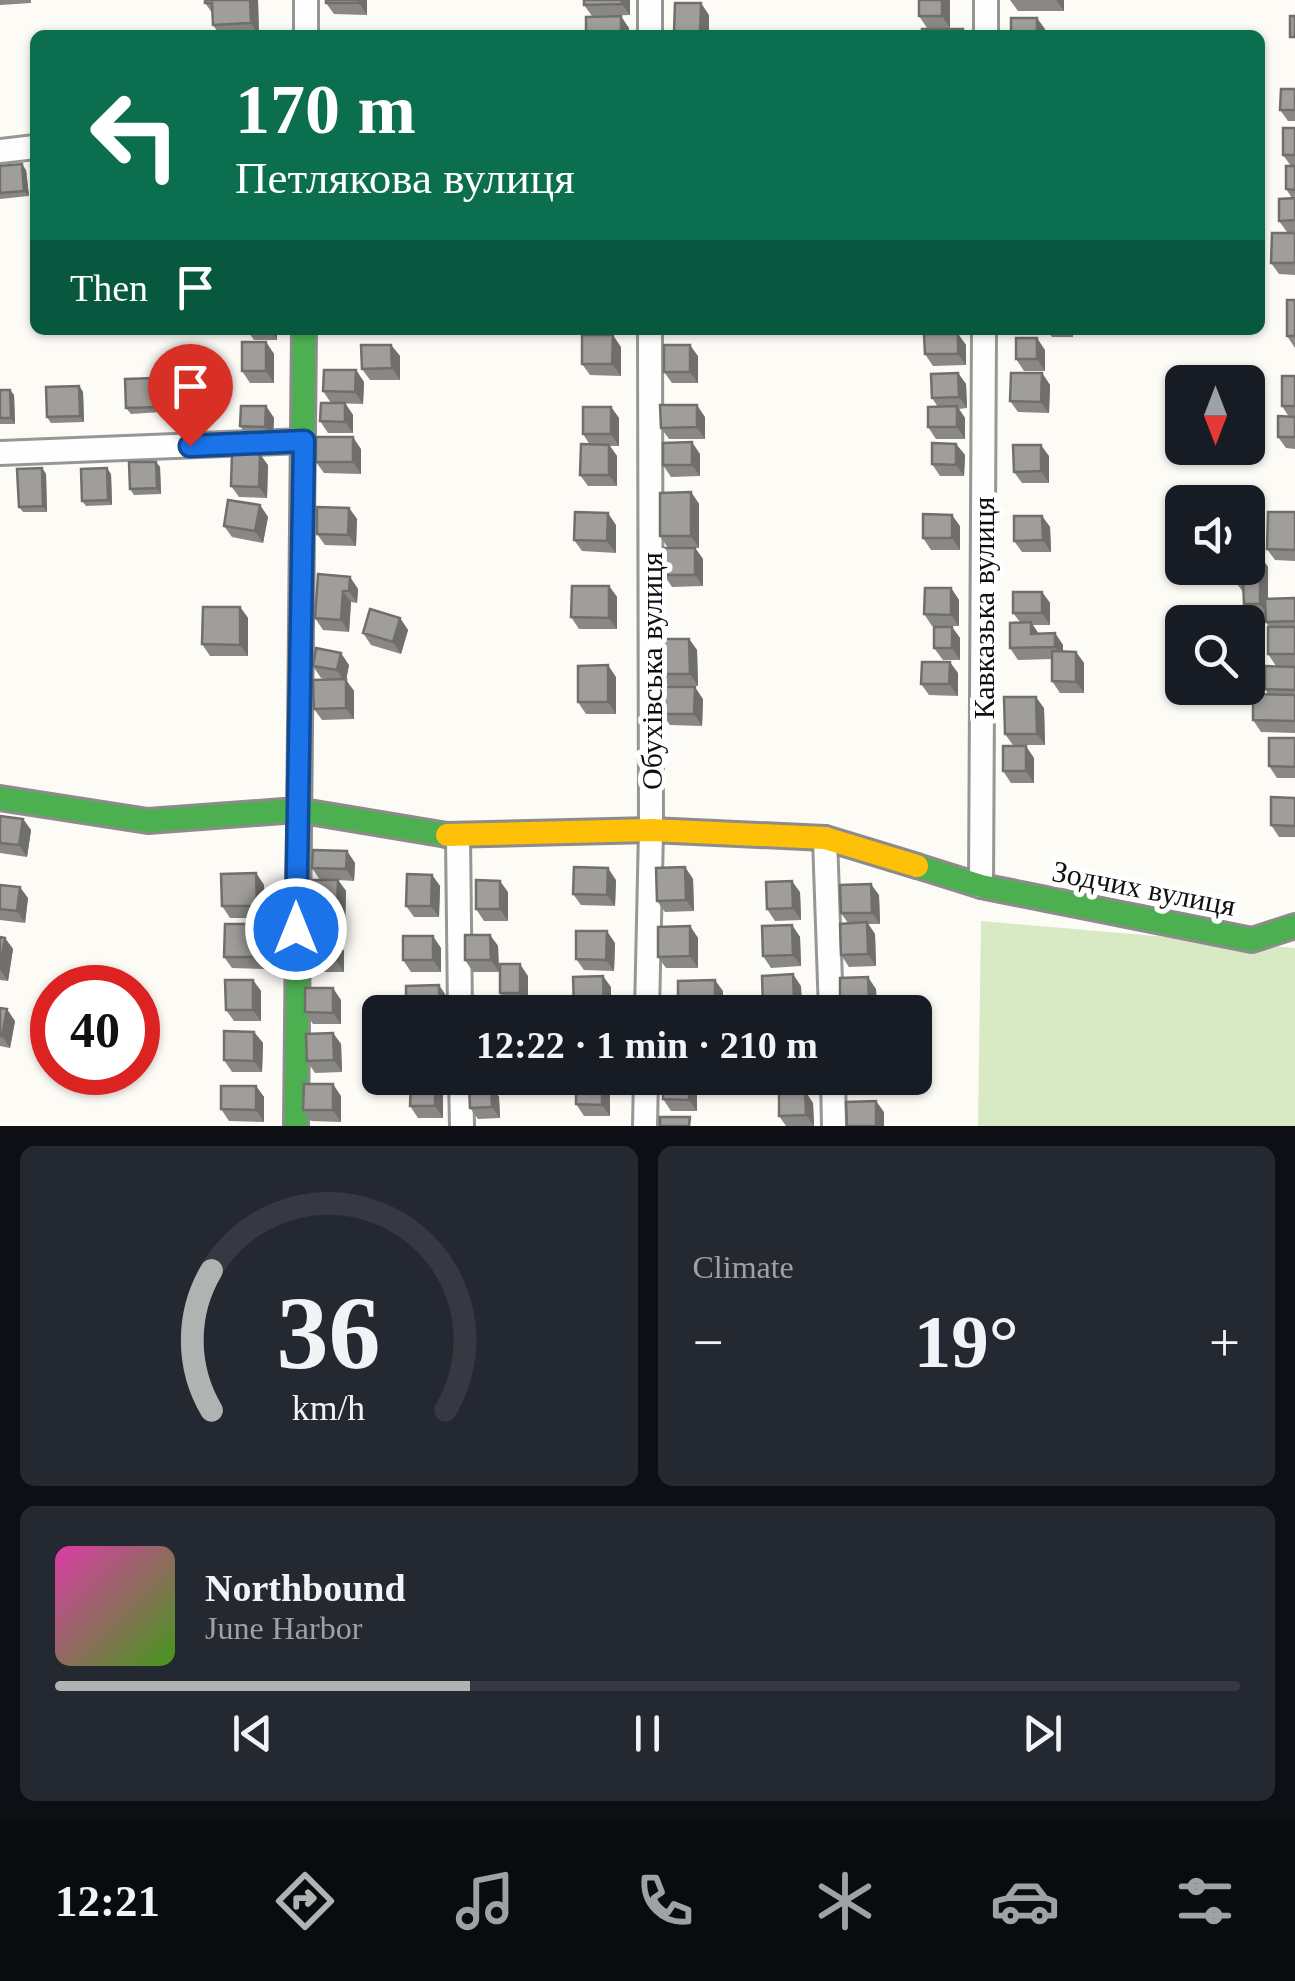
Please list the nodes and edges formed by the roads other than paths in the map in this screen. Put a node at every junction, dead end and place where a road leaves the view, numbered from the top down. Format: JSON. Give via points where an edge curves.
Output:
{"nodes":[{"id":1,"x":306,"y":0,"type":"edge"},
{"id":2,"x":650,"y":0,"type":"edge"},
{"id":3,"x":986,"y":0,"type":"edge"},
{"id":4,"x":306,"y":30,"type":"edge"},
{"id":5,"x":650,"y":30,"type":"edge"},
{"id":6,"x":986,"y":30,"type":"edge"},
{"id":7,"x":30,"y":148,"type":"edge"},
{"id":8,"x":0,"y":151,"type":"edge"},
{"id":9,"x":304,"y":335,"type":"edge"},
{"id":10,"x":650,"y":335,"type":"edge"},
{"id":11,"x":984,"y":335,"type":"edge"},
{"id":12,"x":304,"y":441,"type":"junction"},
{"id":13,"x":0,"y":453,"type":"edge"},
{"id":14,"x":0,"y":798,"type":"edge"},
{"id":15,"x":296,"y":810,"type":"junction"},
{"id":16,"x":651,"y":830,"type":"junction"},
{"id":17,"x":458,"y":838,"type":"junction"},
{"id":18,"x":825,"y":838,"type":"junction"},
{"id":19,"x":981,"y":886,"type":"junction"},
{"id":20,"x":1295,"y":926,"type":"edge"},
{"id":21,"x":460,"y":995,"type":"edge"},
{"id":22,"x":647,"y":995,"type":"edge"},
{"id":23,"x":830,"y":995,"type":"edge"},
{"id":24,"x":461,"y":1095,"type":"edge"},
{"id":25,"x":646,"y":1095,"type":"edge"},
{"id":26,"x":833,"y":1095,"type":"edge"},
{"id":27,"x":296,"y":1126,"type":"edge"},
{"id":28,"x":462,"y":1126,"type":"edge"},
{"id":29,"x":645,"y":1126,"type":"edge"},
{"id":30,"x":834,"y":1126,"type":"edge"}],
"edges":[{"from":1,"to":4,"type":"street"},
{"from":2,"to":5,"type":"street"},
{"from":3,"to":6,"type":"street"},
{"from":7,"to":8,"type":"street"},
{"from":9,"to":12,"type":"street"},
{"from":10,"to":16,"type":"street","name":"Обухівська вулиця"},
{"from":11,"to":19,"type":"street","name":"Кавказька вулиця"},
{"from":12,"to":13,"type":"street"},
{"from":12,"to":15,"type":"street"},
{"from":14,"to":15,"type":"street","name":"Зодчих вулиця","via":[[148,822]]},
{"from":15,"to":17,"type":"street","name":"Зодчих вулиця"},
{"from":15,"to":27,"type":"street"},
{"from":16,"to":17,"type":"street","name":"Зодчих вулиця"},
{"from":16,"to":18,"type":"street","name":"Зодчих вулиця"},
{"from":16,"to":22,"type":"street","name":"Обухівська вулиця"},
{"from":17,"to":21,"type":"street"},
{"from":18,"to":19,"type":"street","name":"Зодчих вулиця"},
{"from":18,"to":23,"type":"street"},
{"from":19,"to":20,"type":"street","name":"Зодчих вулиця","via":[[1252,940]]},
{"from":24,"to":28,"type":"street"},
{"from":25,"to":29,"type":"street"},
{"from":26,"to":30,"type":"street"}]}
